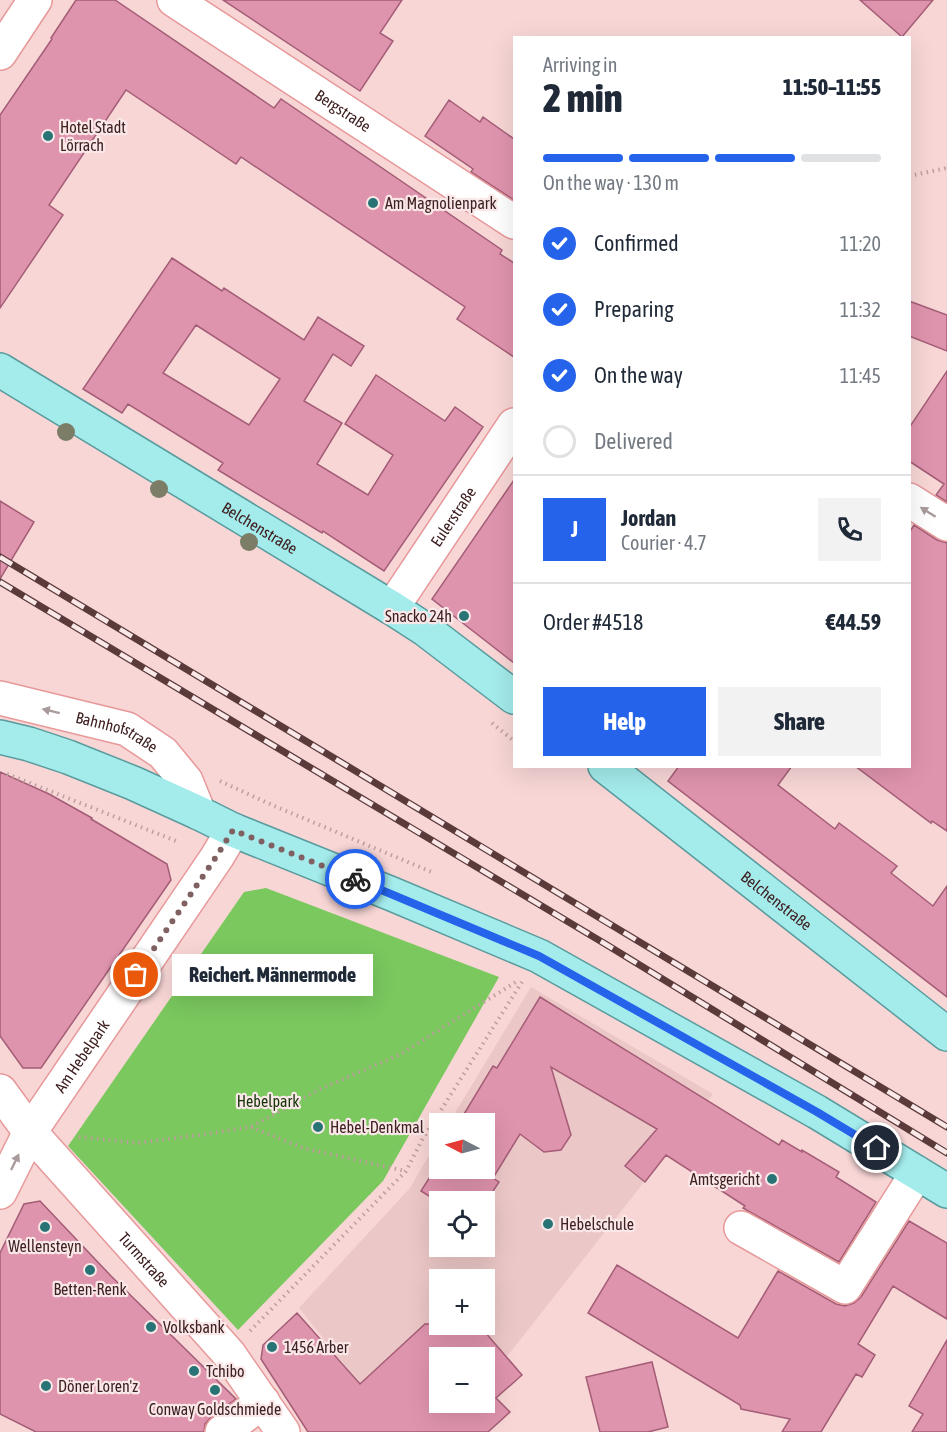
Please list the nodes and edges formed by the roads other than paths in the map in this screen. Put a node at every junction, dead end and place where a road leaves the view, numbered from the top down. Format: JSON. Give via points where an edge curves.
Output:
{"nodes":[{"id":1,"x":35,"y":0,"type":"edge"},
{"id":2,"x":174,"y":0,"type":"edge"},
{"id":3,"x":0,"y":53,"type":"edge"},
{"id":4,"x":513,"y":221,"type":"edge"},
{"id":5,"x":0,"y":370,"type":"edge"},
{"id":6,"x":513,"y":427,"type":"edge"},
{"id":7,"x":911,"y":501,"type":"edge"},
{"id":8,"x":947,"y":525,"type":"edge"},
{"id":9,"x":393,"y":608,"type":"junction"},
{"id":10,"x":513,"y":696,"type":"edge"},
{"id":11,"x":0,"y":698,"type":"edge"},
{"id":12,"x":10,"y":744,"type":"edge"},
{"id":13,"x":607,"y":768,"type":"edge"},
{"id":14,"x":199,"y":813,"type":"junction"},
{"id":15,"x":225,"y":843,"type":"junction"},
{"id":16,"x":947,"y":1034,"type":"edge"},
{"id":17,"x":0,"y":1091,"type":"edge"},
{"id":18,"x":30,"y":1132,"type":"junction"},
{"id":19,"x":917,"y":1173,"type":"junction"},
{"id":20,"x":947,"y":1191,"type":"edge"},
{"id":21,"x":0,"y":1192,"type":"edge"},
{"id":22,"x":741,"y":1228,"type":"dead end"},
{"id":23,"x":263,"y":1402,"type":"junction"},
{"id":24,"x":222,"y":1432,"type":"edge"},
{"id":25,"x":284,"y":1432,"type":"edge"}],
"edges":[{"from":1,"to":3,"type":"street"},
{"from":2,"to":4,"type":"street","name":"Bergstraße"},
{"from":5,"to":9,"type":"main road","name":"Belchenstraße"},
{"from":6,"to":9,"type":"street","name":"Eulerstraße"},
{"from":8,"to":7,"type":"street","one_way":true},
{"from":9,"to":10,"type":"main road","name":"Belchenstraße"},
{"from":14,"to":11,"type":"street","name":"Bahnhofstraße","one_way":true,"via":[[186,781],[163,753],[127,729]]},
{"from":12,"to":14,"type":"main road","via":[[68,757]]},
{"from":13,"to":16,"type":"main road","name":"Belchenstraße"},
{"from":14,"to":15,"type":"main road"},
{"from":15,"to":18,"type":"street","name":"Am Hebelpark"},
{"from":15,"to":19,"type":"main road","via":[[403,898],[539,956],[817,1112]]},
{"from":17,"to":18,"type":"street","name":"Turmstraße"},
{"from":21,"to":18,"type":"street","name":"Am Hebelpark","one_way":true},
{"from":18,"to":23,"type":"street","name":"Turmstraße","via":[[229,1354]]},
{"from":19,"to":20,"type":"main road"},
{"from":19,"to":22,"type":"street","via":[[845,1287]]},
{"from":23,"to":24,"type":"street"},
{"from":23,"to":25,"type":"street","name":"Turmstraße"}]}
